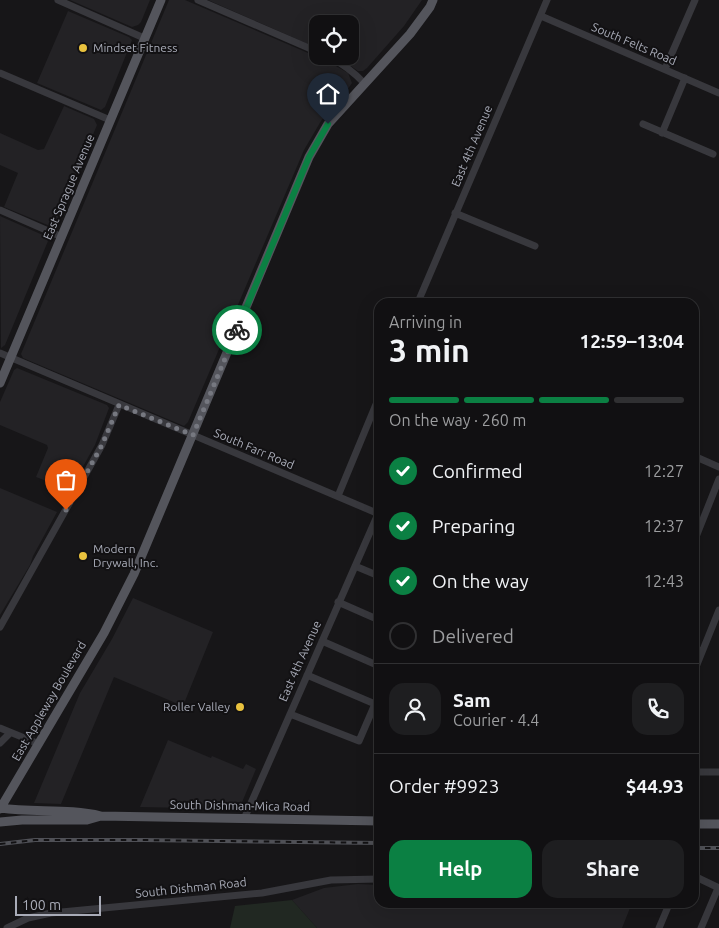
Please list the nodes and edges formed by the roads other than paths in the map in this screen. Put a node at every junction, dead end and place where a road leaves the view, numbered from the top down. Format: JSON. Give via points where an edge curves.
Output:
{"nodes":[{"id":1,"x":58,"y":0,"type":"edge"},
{"id":2,"x":161,"y":0,"type":"edge"},
{"id":3,"x":198,"y":0,"type":"edge"},
{"id":4,"x":433,"y":0,"type":"edge"},
{"id":5,"x":548,"y":0,"type":"edge"},
{"id":6,"x":695,"y":0,"type":"edge"},
{"id":7,"x":541,"y":16,"type":"junction"},
{"id":8,"x":144,"y":38,"type":"junction"},
{"id":9,"x":309,"y":48,"type":"edge"},
{"id":10,"x":342,"y":65,"type":"edge"},
{"id":11,"x":665,"y":70,"type":"junction"},
{"id":12,"x":0,"y":73,"type":"edge"},
{"id":13,"x":685,"y":78,"type":"junction"},
{"id":14,"x":364,"y":83,"type":"junction"},
{"id":15,"x":719,"y":93,"type":"edge"},
{"id":16,"x":110,"y":120,"type":"junction"},
{"id":17,"x":642,"y":124,"type":"dead end"},
{"id":18,"x":662,"y":133,"type":"junction"},
{"id":19,"x":713,"y":154,"type":"dead end"},
{"id":20,"x":0,"y":210,"type":"edge"},
{"id":21,"x":456,"y":213,"type":"junction"},
{"id":22,"x":62,"y":236,"type":"junction"},
{"id":23,"x":535,"y":246,"type":"dead end"},
{"id":24,"x":420,"y":298,"type":"edge"},
{"id":25,"x":0,"y":353,"type":"edge"},
{"id":26,"x":11,"y":358,"type":"junction"},
{"id":27,"x":0,"y":383,"type":"edge"},
{"id":28,"x":119,"y":405,"type":"junction"},
{"id":29,"x":374,"y":410,"type":"edge"},
{"id":30,"x":193,"y":435,"type":"junction"},
{"id":31,"x":699,"y":458,"type":"edge"},
{"id":32,"x":719,"y":467,"type":"edge"},
{"id":33,"x":719,"y":480,"type":"edge"},
{"id":34,"x":338,"y":496,"type":"junction"},
{"id":35,"x":374,"y":512,"type":"edge"},
{"id":36,"x":374,"y":525,"type":"edge"},
{"id":37,"x":699,"y":530,"type":"edge"},
{"id":38,"x":355,"y":566,"type":"junction"},
{"id":39,"x":374,"y":574,"type":"edge"},
{"id":40,"x":338,"y":602,"type":"junction"},
{"id":41,"x":719,"y":610,"type":"edge"},
{"id":42,"x":374,"y":618,"type":"edge"},
{"id":43,"x":0,"y":627,"type":"edge"},
{"id":44,"x":322,"y":642,"type":"junction"},
{"id":45,"x":699,"y":654,"type":"edge"},
{"id":46,"x":374,"y":664,"type":"edge"},
{"id":47,"x":307,"y":675,"type":"junction"},
{"id":48,"x":374,"y":704,"type":"edge"},
{"id":49,"x":374,"y":706,"type":"edge"},
{"id":50,"x":290,"y":714,"type":"junction"},
{"id":51,"x":0,"y":728,"type":"edge"},
{"id":52,"x":10,"y":733,"type":"junction"},
{"id":53,"x":0,"y":743,"type":"edge"},
{"id":54,"x":39,"y":744,"type":"junction"},
{"id":55,"x":699,"y":772,"type":"edge"},
{"id":56,"x":719,"y":772,"type":"edge"},
{"id":57,"x":0,"y":809,"type":"edge"},
{"id":58,"x":101,"y":816,"type":"junction"},
{"id":59,"x":244,"y":819,"type":"junction"},
{"id":60,"x":374,"y":821,"type":"edge"},
{"id":61,"x":0,"y":822,"type":"edge"},
{"id":62,"x":699,"y":824,"type":"edge"},
{"id":63,"x":719,"y":824,"type":"edge"},
{"id":64,"x":699,"y":878,"type":"edge"},
{"id":65,"x":374,"y":879,"type":"edge"},
{"id":66,"x":719,"y":888,"type":"edge"},
{"id":67,"x":667,"y":908,"type":"edge"},
{"id":68,"x":7,"y":928,"type":"edge"},
{"id":69,"x":659,"y":928,"type":"edge"},
{"id":70,"x":701,"y":928,"type":"edge"}],
"edges":[{"from":1,"to":8,"type":"street"},
{"from":2,"to":8,"type":"main road","name":"East Sprague Avenue"},
{"from":3,"to":9,"type":"street"},
{"from":4,"to":14,"type":"main road","via":[[410,34]]},
{"from":5,"to":7,"type":"street","name":"East 4th Avenue"},
{"from":6,"to":11,"type":"street"},
{"from":7,"to":11,"type":"street","name":"South Felts Road"},
{"from":7,"to":21,"type":"street","name":"East 4th Avenue"},
{"from":8,"to":16,"type":"main road","name":"East Sprague Avenue"},
{"from":10,"to":14,"type":"street"},
{"from":11,"to":13,"type":"street","name":"South Felts Road"},
{"from":12,"to":16,"type":"street"},
{"from":13,"to":15,"type":"street","name":"South Felts Road"},
{"from":13,"to":18,"type":"street"},
{"from":14,"to":30,"type":"main road","name":"East Appleway Boulevard","via":[[328,124],[309,157]]},
{"from":16,"to":22,"type":"main road","name":"East Sprague Avenue"},
{"from":17,"to":18,"type":"street"},
{"from":18,"to":19,"type":"street"},
{"from":20,"to":22,"type":"street"},
{"from":21,"to":23,"type":"street"},
{"from":21,"to":24,"type":"street","name":"East 4th Avenue"},
{"from":22,"to":26,"type":"main road","name":"East Sprague Avenue"},
{"from":25,"to":26,"type":"street","name":"South Farr Road"},
{"from":26,"to":27,"type":"main road","name":"East Sprague Avenue"},
{"from":26,"to":28,"type":"street","name":"South Farr Road"},
{"from":28,"to":30,"type":"street","name":"South Farr Road"},
{"from":28,"to":43,"type":"street","via":[[94,461]]},
{"from":29,"to":34,"type":"street"},
{"from":30,"to":34,"type":"street","name":"South Farr Road"},
{"from":30,"to":54,"type":"main road","name":"East Appleway Boulevard","via":[[134,574],[104,633]]},
{"from":31,"to":32,"type":"street"},
{"from":33,"to":37,"type":"street"},
{"from":34,"to":35,"type":"street","name":"South Farr Road"},
{"from":36,"to":38,"type":"street","name":"East 4th Avenue"},
{"from":38,"to":39,"type":"street"},
{"from":38,"to":40,"type":"street","name":"East 4th Avenue"},
{"from":40,"to":42,"type":"street"},
{"from":40,"to":44,"type":"street","name":"East 4th Avenue"},
{"from":41,"to":45,"type":"street"},
{"from":44,"to":46,"type":"street"},
{"from":44,"to":47,"type":"street","name":"East 4th Avenue"},
{"from":47,"to":48,"type":"street"},
{"from":47,"to":50,"type":"street","name":"East 4th Avenue"},
{"from":49,"to":50,"type":"street","via":[[359,741]]},
{"from":50,"to":59,"type":"street","name":"East 4th Avenue"},
{"from":51,"to":52,"type":"street"},
{"from":52,"to":53,"type":"street"},
{"from":52,"to":54,"type":"street"},
{"from":54,"to":57,"type":"main road","name":"East Appleway Boulevard"},
{"from":55,"to":56,"type":"street"},
{"from":57,"to":58,"type":"main road","name":"South Dishman-Mica Road","via":[[87,812]]},
{"from":58,"to":59,"type":"main road","name":"South Dishman-Mica Road"},
{"from":58,"to":61,"type":"main road","name":"South Dishman-Mica Road","via":[[87,820]]},
{"from":59,"to":60,"type":"main road","name":"South Dishman-Mica Road"},
{"from":62,"to":63,"type":"main road"},
{"from":64,"to":66,"type":"street"},
{"from":65,"to":68,"type":"street","name":"South Dishman Road","via":[[331,880],[257,893],[51,913],[28,918]]},
{"from":66,"to":70,"type":"street"},
{"from":67,"to":69,"type":"street"}]}
